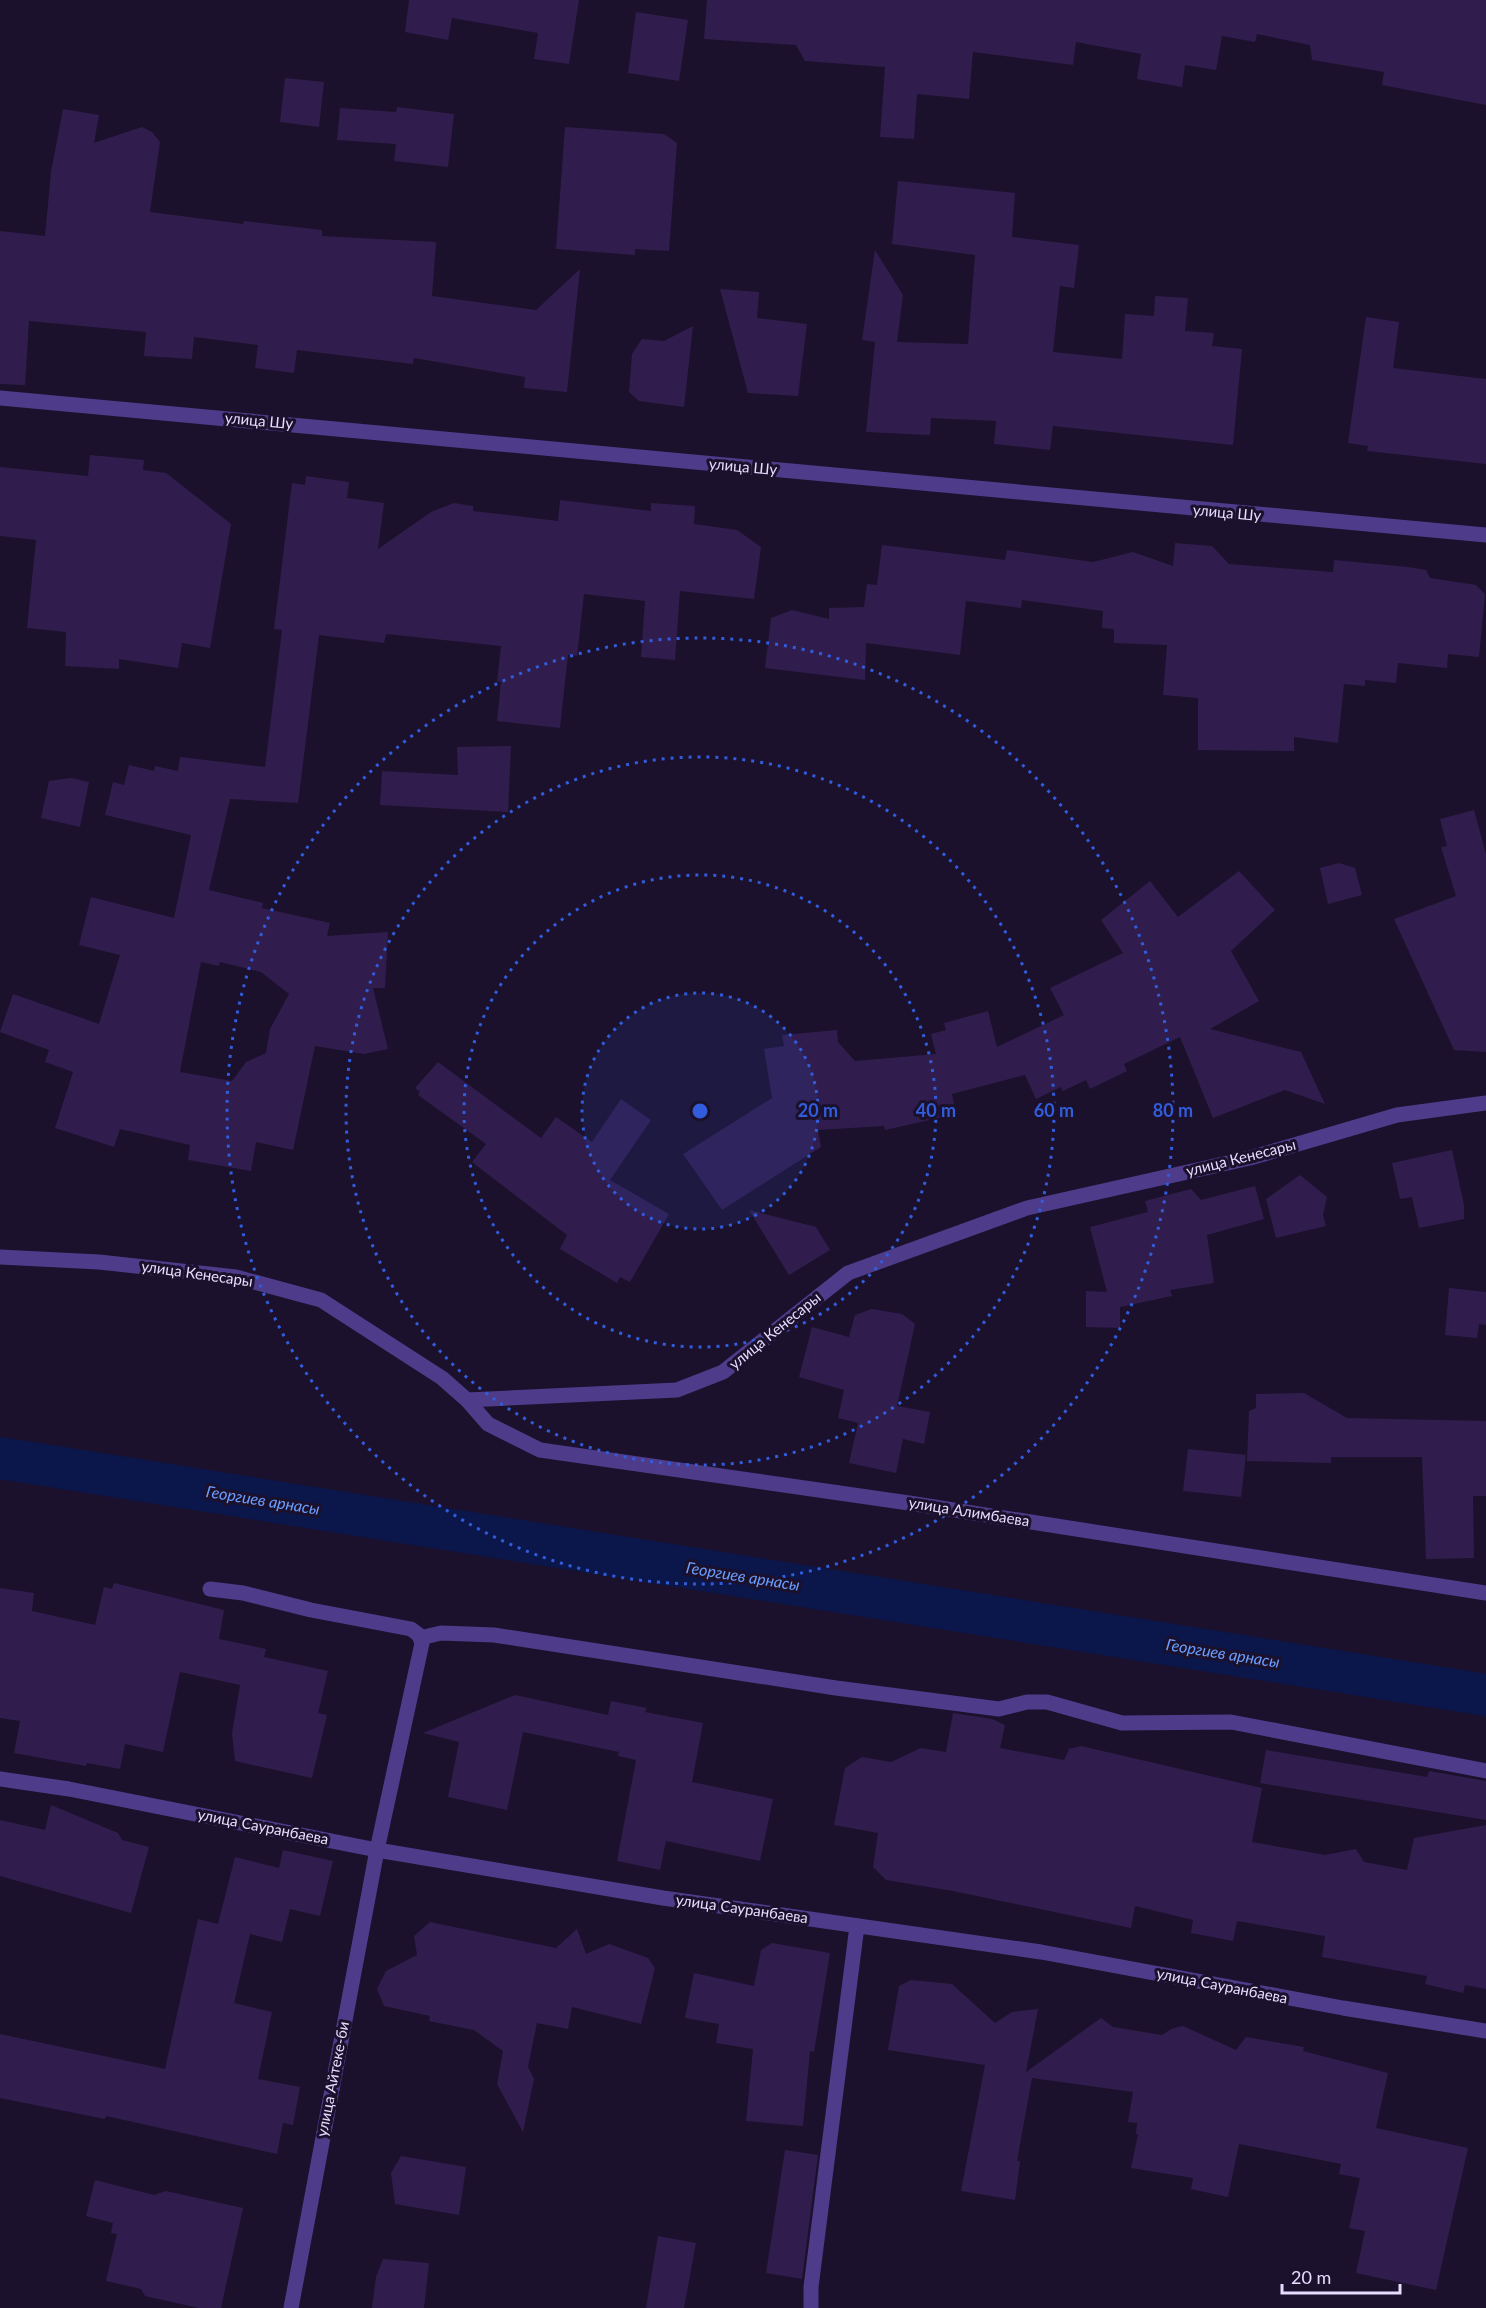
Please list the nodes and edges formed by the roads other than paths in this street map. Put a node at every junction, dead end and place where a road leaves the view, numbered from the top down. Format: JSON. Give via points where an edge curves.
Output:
{"nodes":[{"id":1,"x":0,"y":398,"type":"edge"},
{"id":2,"x":1486,"y":535,"type":"edge"},
{"id":3,"x":1486,"y":1103,"type":"edge"},
{"id":4,"x":0,"y":1257,"type":"edge"},
{"id":5,"x":467,"y":1400,"type":"junction"},
{"id":6,"x":210,"y":1589,"type":"dead end"},
{"id":7,"x":1486,"y":1593,"type":"edge"},
{"id":8,"x":420,"y":1638,"type":"junction"},
{"id":9,"x":1486,"y":1771,"type":"edge"},
{"id":10,"x":0,"y":1779,"type":"edge"},
{"id":11,"x":377,"y":1850,"type":"junction"},
{"id":12,"x":857,"y":1926,"type":"junction"},
{"id":13,"x":1486,"y":2031,"type":"edge"},
{"id":14,"x":291,"y":2308,"type":"edge"},
{"id":15,"x":811,"y":2308,"type":"edge"}],
"edges":[{"from":1,"to":2,"type":"street","name":"улица Шу"},
{"from":3,"to":5,"type":"street","name":"улица Кенесары","via":[[1397,1115],[1250,1158],[1027,1208],[848,1272],[723,1372],[677,1390]]},
{"from":4,"to":5,"type":"street","name":"улица Кенесары","via":[[99,1262],[236,1277],[321,1300],[442,1378]]},
{"from":5,"to":7,"type":"street","name":"улица Алимбаева","via":[[488,1424],[540,1450]]},
{"from":6,"to":8,"type":"street","via":[[384,1622],[411,1629]]},
{"from":8,"to":9,"type":"street","via":[[441,1633],[494,1635],[999,1709],[1047,1702],[1122,1723],[1231,1722]]},
{"from":8,"to":11,"type":"street","name":"улица Айтеке-би","via":[[414,1685]]},
{"from":10,"to":11,"type":"street","name":"улица Сауранбаева"},
{"from":11,"to":12,"type":"street","name":"улица Сауранбаева"},
{"from":11,"to":14,"type":"street","name":"улица Айтеке-би"},
{"from":12,"to":13,"type":"street","name":"улица Сауранбаева","via":[[1041,1952]]},
{"from":12,"to":15,"type":"street"}]}
